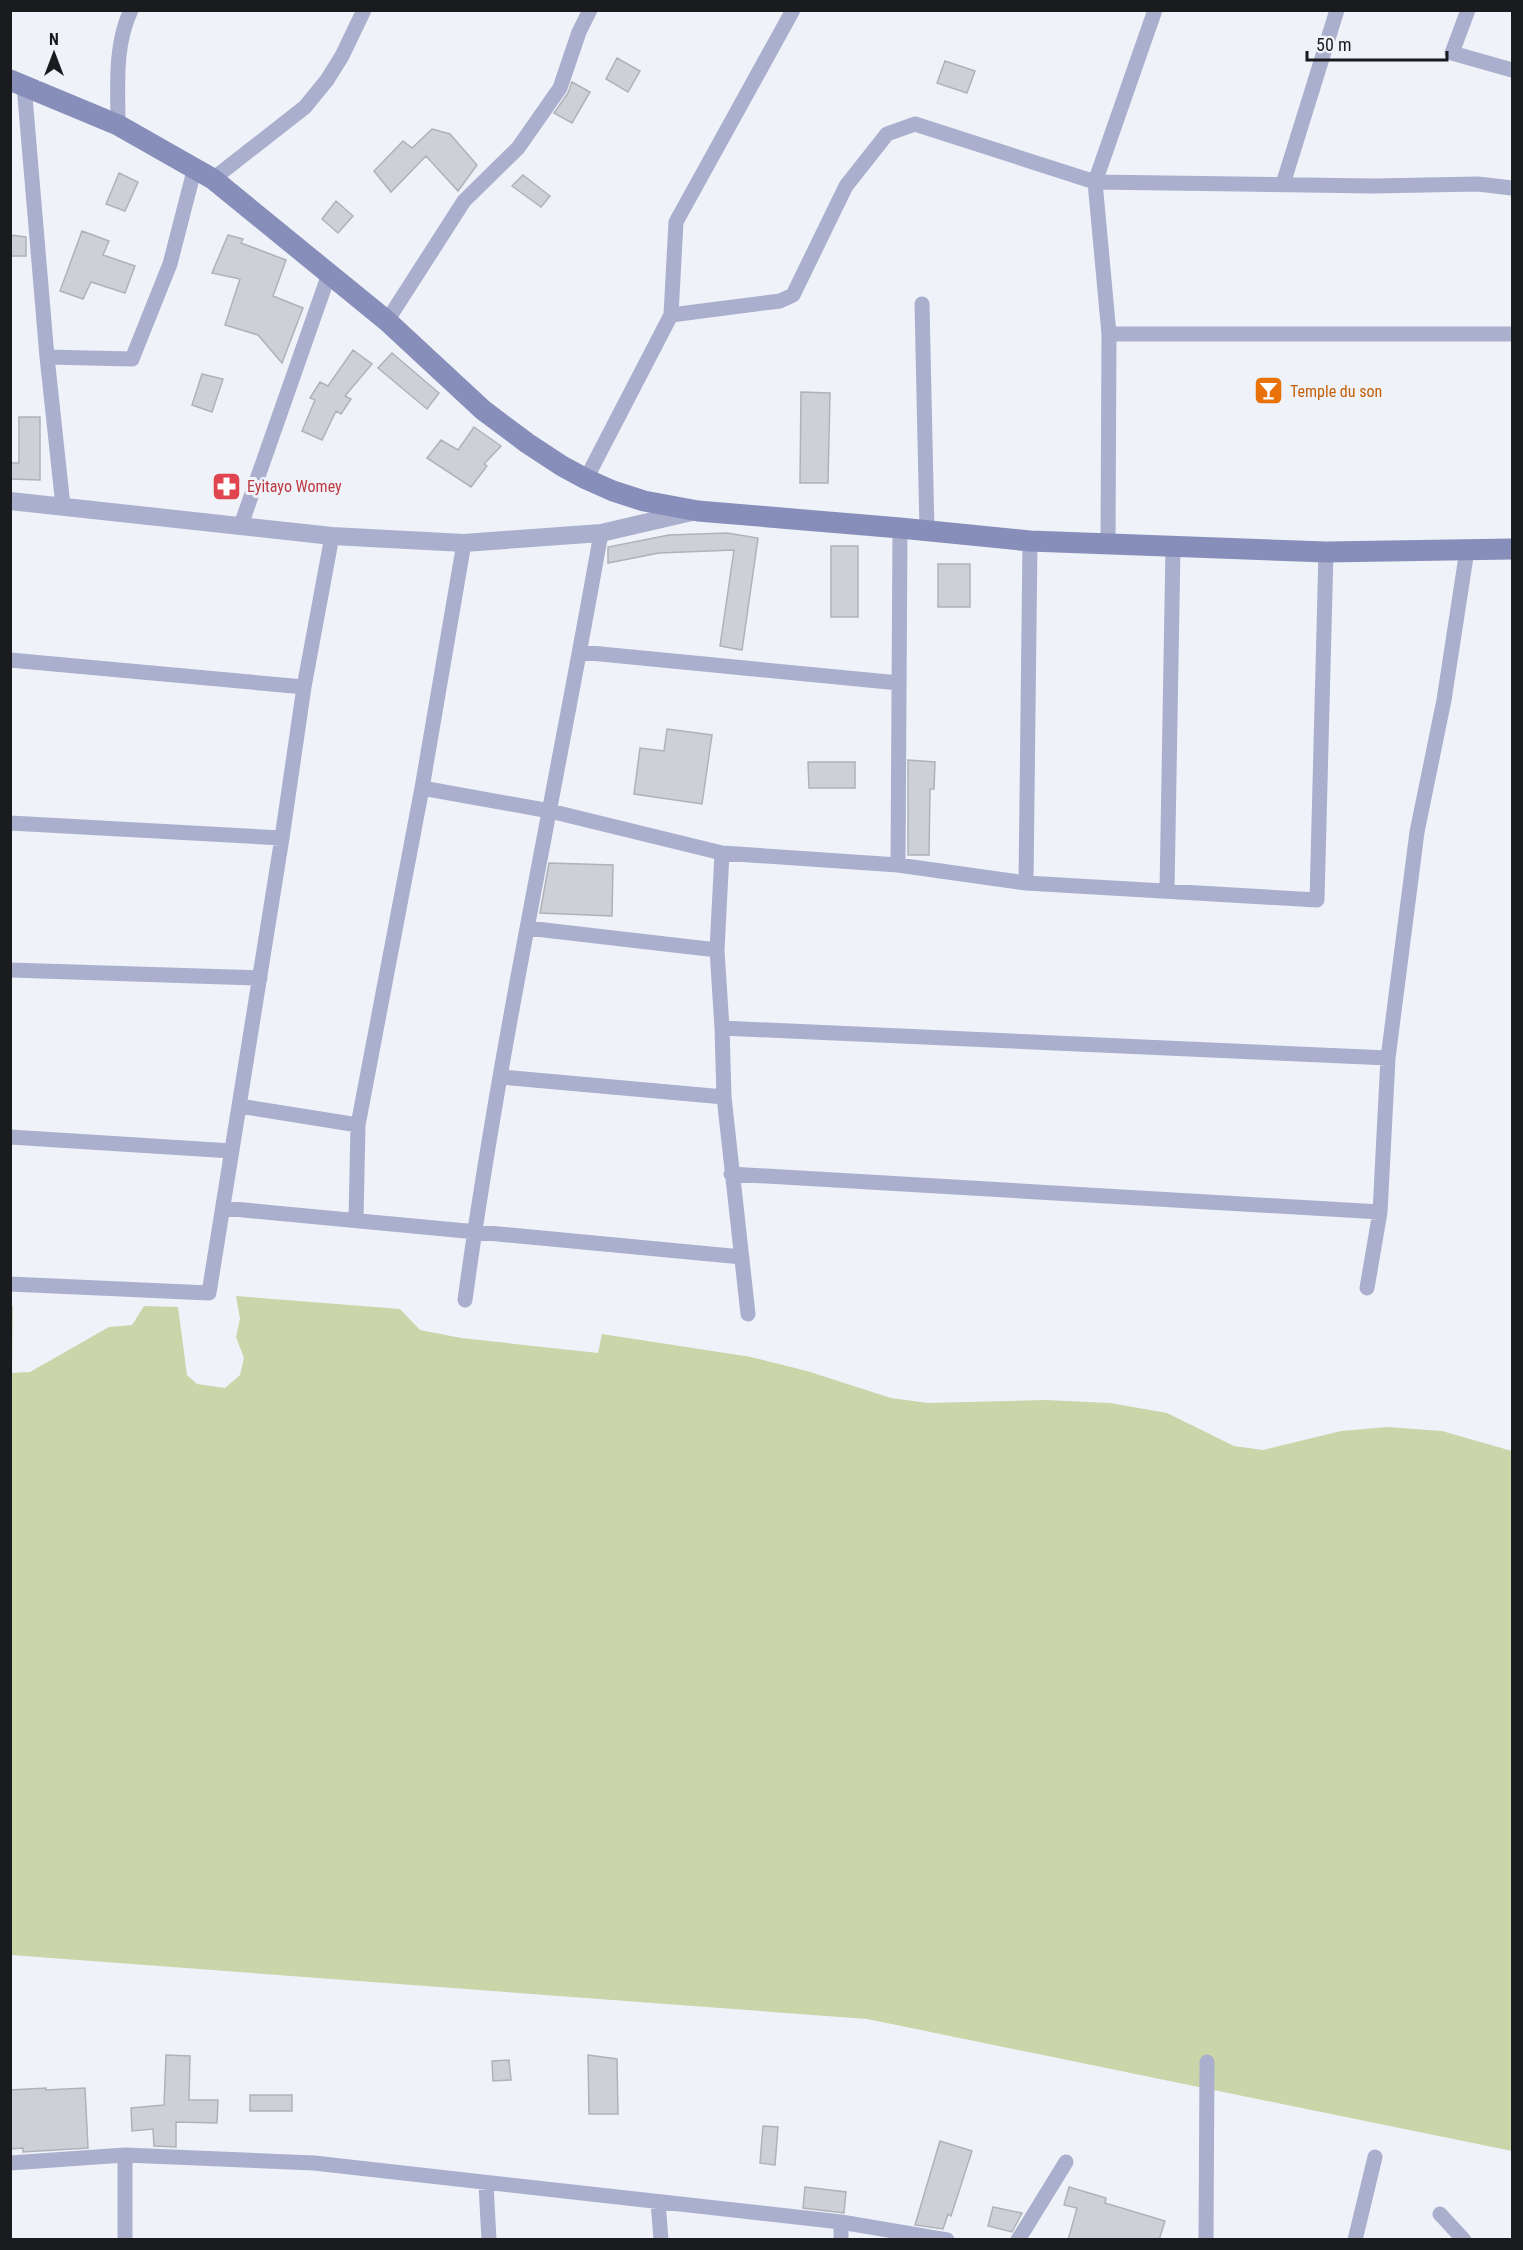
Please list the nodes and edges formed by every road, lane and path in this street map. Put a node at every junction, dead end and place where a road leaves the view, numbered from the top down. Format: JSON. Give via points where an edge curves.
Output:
{"nodes":[{"id":1,"x":131,"y":10,"type":"edge"},
{"id":2,"x":364,"y":10,"type":"edge"},
{"id":3,"x":590,"y":10,"type":"edge"},
{"id":4,"x":793,"y":10,"type":"edge"},
{"id":5,"x":1155,"y":10,"type":"edge"},
{"id":6,"x":1337,"y":10,"type":"edge"},
{"id":7,"x":1468,"y":10,"type":"edge"},
{"id":8,"x":1512,"y":70,"type":"edge"},
{"id":9,"x":17,"y":83,"type":"edge"},
{"id":10,"x":118,"y":125,"type":"junction"},
{"id":11,"x":204,"y":173,"type":"junction"},
{"id":12,"x":1095,"y":182,"type":"junction"},
{"id":13,"x":1283,"y":184,"type":"junction"},
{"id":14,"x":1512,"y":188,"type":"edge"},
{"id":15,"x":329,"y":274,"type":"junction"},
{"id":16,"x":922,"y":304,"type":"dead end"},
{"id":17,"x":671,"y":315,"type":"junction"},
{"id":18,"x":387,"y":321,"type":"junction"},
{"id":19,"x":1109,"y":334,"type":"junction"},
{"id":20,"x":1512,"y":334,"type":"edge"},
{"id":21,"x":47,"y":357,"type":"junction"},
{"id":22,"x":586,"y":479,"type":"junction"},
{"id":23,"x":10,"y":501,"type":"edge"},
{"id":24,"x":63,"y":506,"type":"junction"},
{"id":25,"x":698,"y":511,"type":"junction"},
{"id":26,"x":241,"y":525,"type":"junction"},
{"id":27,"x":900,"y":528,"type":"junction"},
{"id":28,"x":927,"y":531,"type":"junction"},
{"id":29,"x":601,"y":533,"type":"junction"},
{"id":30,"x":332,"y":536,"type":"junction"},
{"id":31,"x":1030,"y":541,"type":"junction"},
{"id":32,"x":464,"y":543,"type":"junction"},
{"id":33,"x":1108,"y":543,"type":"junction"},
{"id":34,"x":1173,"y":547,"type":"junction"},
{"id":35,"x":1512,"y":549,"type":"edge"},
{"id":36,"x":1467,"y":550,"type":"junction"},
{"id":37,"x":1326,"y":552,"type":"junction"},
{"id":38,"x":580,"y":652,"type":"junction"},
{"id":39,"x":10,"y":660,"type":"edge"},
{"id":40,"x":899,"y":683,"type":"junction"},
{"id":41,"x":304,"y":687,"type":"junction"},
{"id":42,"x":422,"y":788,"type":"junction"},
{"id":43,"x":550,"y":811,"type":"junction"},
{"id":44,"x":10,"y":823,"type":"edge"},
{"id":45,"x":282,"y":838,"type":"junction"},
{"id":46,"x":722,"y":853,"type":"junction"},
{"id":47,"x":898,"y":865,"type":"junction"},
{"id":48,"x":1026,"y":884,"type":"junction"},
{"id":49,"x":1167,"y":891,"type":"junction"},
{"id":50,"x":527,"y":928,"type":"junction"},
{"id":51,"x":717,"y":950,"type":"junction"},
{"id":52,"x":10,"y":970,"type":"edge"},
{"id":53,"x":260,"y":978,"type":"junction"},
{"id":54,"x":722,"y":1028,"type":"junction"},
{"id":55,"x":1388,"y":1058,"type":"junction"},
{"id":56,"x":501,"y":1077,"type":"junction"},
{"id":57,"x":724,"y":1097,"type":"junction"},
{"id":58,"x":239,"y":1106,"type":"junction"},
{"id":59,"x":358,"y":1125,"type":"junction"},
{"id":60,"x":10,"y":1137,"type":"edge"},
{"id":61,"x":232,"y":1151,"type":"junction"},
{"id":62,"x":731,"y":1174,"type":"junction"},
{"id":63,"x":223,"y":1208,"type":"junction"},
{"id":64,"x":1380,"y":1212,"type":"junction"},
{"id":65,"x":356,"y":1219,"type":"junction"},
{"id":66,"x":474,"y":1231,"type":"junction"},
{"id":67,"x":742,"y":1257,"type":"junction"},
{"id":68,"x":10,"y":1284,"type":"edge"},
{"id":69,"x":1368,"y":1288,"type":"dead end"},
{"id":70,"x":465,"y":1300,"type":"dead end"},
{"id":71,"x":748,"y":1314,"type":"dead end"},
{"id":72,"x":1207,"y":2062,"type":"dead end"},
{"id":73,"x":125,"y":2155,"type":"junction"},
{"id":74,"x":1375,"y":2157,"type":"dead end"},
{"id":75,"x":1066,"y":2162,"type":"dead end"},
{"id":76,"x":10,"y":2163,"type":"edge"},
{"id":77,"x":486,"y":2184,"type":"junction"},
{"id":78,"x":658,"y":2202,"type":"junction"},
{"id":79,"x":1440,"y":2214,"type":"dead end"},
{"id":80,"x":841,"y":2222,"type":"junction"},
{"id":81,"x":125,"y":2240,"type":"edge"},
{"id":82,"x":489,"y":2240,"type":"edge"},
{"id":83,"x":661,"y":2240,"type":"edge"},
{"id":84,"x":841,"y":2240,"type":"edge"},
{"id":85,"x":947,"y":2240,"type":"edge"},
{"id":86,"x":1018,"y":2240,"type":"edge"},
{"id":87,"x":1206,"y":2240,"type":"edge"},
{"id":88,"x":1355,"y":2240,"type":"edge"},
{"id":89,"x":1464,"y":2240,"type":"edge"}],
"edges":[{"from":1,"to":10,"type":"street","via":[[119,49]]},
{"from":2,"to":11,"type":"street","via":[[342,56],[305,107]]},
{"from":3,"to":18,"type":"street","via":[[560,88],[519,148],[464,201]]},
{"from":4,"to":17,"type":"street","via":[[676,222]]},
{"from":5,"to":12,"type":"street"},
{"from":6,"to":13,"type":"street"},
{"from":7,"to":8,"type":"street","via":[[1452,53]]},
{"from":9,"to":10,"type":"main road"},
{"from":9,"to":21,"type":"street"},
{"from":10,"to":11,"type":"main road"},
{"from":11,"to":15,"type":"main road"},
{"from":11,"to":21,"type":"street","via":[[132,359]]},
{"from":12,"to":13,"type":"street"},
{"from":12,"to":17,"type":"street","via":[[915,124],[887,134],[846,186],[794,295],[780,301]]},
{"from":12,"to":19,"type":"street"},
{"from":13,"to":14,"type":"street","via":[[1478,184]]},
{"from":15,"to":18,"type":"main road"},
{"from":15,"to":26,"type":"street"},
{"from":16,"to":28,"type":"street"},
{"from":17,"to":22,"type":"street"},
{"from":18,"to":22,"type":"main road","via":[[483,410]]},
{"from":19,"to":20,"type":"street"},
{"from":19,"to":33,"type":"street"},
{"from":21,"to":24,"type":"street"},
{"from":22,"to":25,"type":"main road","via":[[644,501]]},
{"from":23,"to":24,"type":"street"},
{"from":24,"to":26,"type":"street"},
{"from":25,"to":27,"type":"main road"},
{"from":25,"to":29,"type":"street"},
{"from":26,"to":30,"type":"street"},
{"from":27,"to":28,"type":"main road"},
{"from":27,"to":40,"type":"street"},
{"from":28,"to":31,"type":"main road"},
{"from":29,"to":32,"type":"street"},
{"from":29,"to":38,"type":"street"},
{"from":30,"to":32,"type":"street"},
{"from":30,"to":41,"type":"street"},
{"from":31,"to":33,"type":"main road"},
{"from":31,"to":48,"type":"street"},
{"from":32,"to":42,"type":"street"},
{"from":33,"to":34,"type":"main road"},
{"from":34,"to":37,"type":"main road"},
{"from":34,"to":49,"type":"street"},
{"from":35,"to":36,"type":"main road"},
{"from":36,"to":37,"type":"main road"},
{"from":36,"to":55,"type":"street","via":[[1444,700],[1418,832]]},
{"from":37,"to":49,"type":"street","via":[[1317,900]]},
{"from":38,"to":40,"type":"street"},
{"from":38,"to":43,"type":"street"},
{"from":39,"to":41,"type":"street"},
{"from":40,"to":47,"type":"street"},
{"from":41,"to":45,"type":"street"},
{"from":42,"to":43,"type":"street"},
{"from":42,"to":59,"type":"street"},
{"from":43,"to":46,"type":"street"},
{"from":43,"to":50,"type":"street"},
{"from":44,"to":45,"type":"street"},
{"from":45,"to":53,"type":"street"},
{"from":46,"to":47,"type":"street"},
{"from":46,"to":51,"type":"street"},
{"from":47,"to":48,"type":"street"},
{"from":48,"to":49,"type":"street"},
{"from":50,"to":51,"type":"street"},
{"from":50,"to":56,"type":"street"},
{"from":51,"to":54,"type":"street"},
{"from":52,"to":53,"type":"street"},
{"from":53,"to":58,"type":"street"},
{"from":54,"to":55,"type":"street"},
{"from":54,"to":57,"type":"street"},
{"from":55,"to":64,"type":"street"},
{"from":56,"to":57,"type":"street"},
{"from":56,"to":66,"type":"street"},
{"from":57,"to":62,"type":"street"},
{"from":58,"to":59,"type":"street"},
{"from":58,"to":61,"type":"street"},
{"from":59,"to":65,"type":"street"},
{"from":60,"to":61,"type":"street"},
{"from":61,"to":63,"type":"street"},
{"from":62,"to":64,"type":"street"},
{"from":62,"to":67,"type":"street"},
{"from":63,"to":65,"type":"street"},
{"from":63,"to":68,"type":"street","via":[[209,1293]]},
{"from":64,"to":69,"type":"street"},
{"from":65,"to":66,"type":"street"},
{"from":66,"to":67,"type":"street"},
{"from":66,"to":70,"type":"street"},
{"from":67,"to":71,"type":"street"},
{"from":72,"to":87,"type":"street"},
{"from":73,"to":76,"type":"street"},
{"from":73,"to":77,"type":"street","via":[[314,2163]]},
{"from":73,"to":81,"type":"street"},
{"from":74,"to":88,"type":"street"},
{"from":75,"to":86,"type":"street"},
{"from":77,"to":78,"type":"street"},
{"from":77,"to":82,"type":"street"},
{"from":78,"to":80,"type":"street"},
{"from":78,"to":83,"type":"street"},
{"from":79,"to":89,"type":"street"},
{"from":80,"to":84,"type":"street"},
{"from":80,"to":85,"type":"street"}]}
